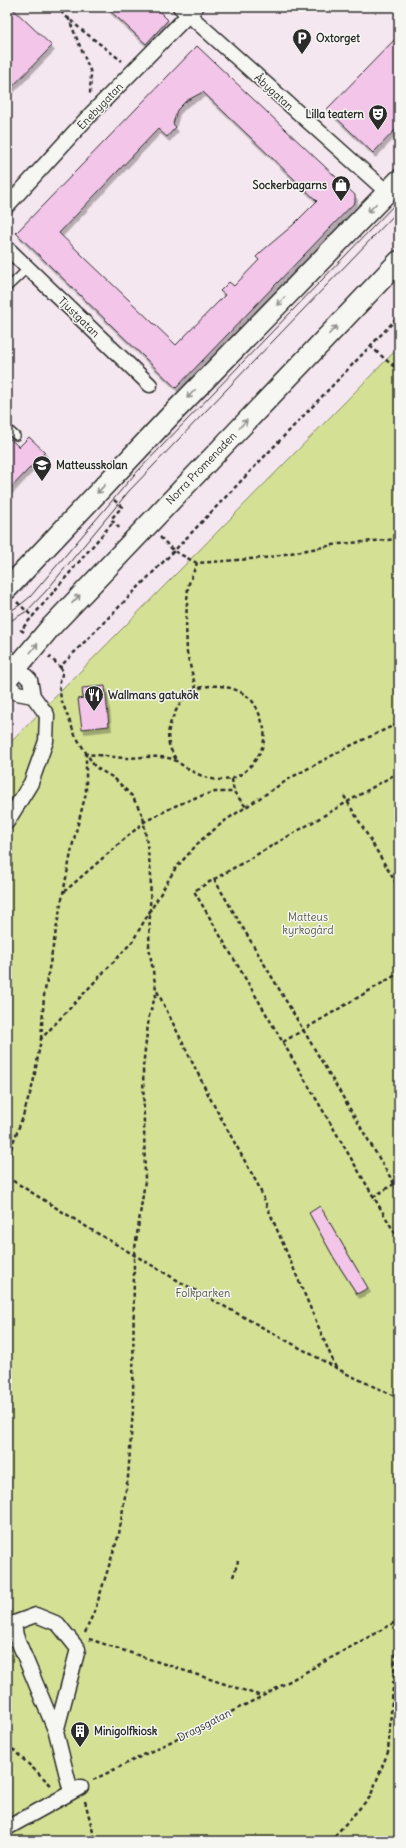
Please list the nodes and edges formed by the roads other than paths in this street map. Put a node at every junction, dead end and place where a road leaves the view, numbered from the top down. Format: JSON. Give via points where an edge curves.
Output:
{"nodes":[{"id":1,"x":188,"y":10,"type":"edge"},
{"id":2,"x":393,"y":186,"type":"edge"},
{"id":3,"x":7,"y":206,"type":"edge"},
{"id":4,"x":7,"y":248,"type":"edge"},
{"id":5,"x":399,"y":261,"type":"edge"},
{"id":6,"x":28,"y":268,"type":"junction"},
{"id":7,"x":7,"y":288,"type":"edge"},
{"id":8,"x":150,"y":385,"type":"dead end"},
{"id":9,"x":7,"y":428,"type":"edge"},
{"id":10,"x":16,"y":436,"type":"dead end"},
{"id":11,"x":11,"y":595,"type":"edge"},
{"id":12,"x":12,"y":669,"type":"edge"},
{"id":13,"x":33,"y":696,"type":"junction"},
{"id":14,"x":7,"y":822,"type":"edge"},
{"id":15,"x":56,"y":1732,"type":"junction"},
{"id":16,"x":7,"y":1828,"type":"edge"}],
"edges":[{"from":1,"to":2,"type":"street","name":"Åbygatan"},
{"from":1,"to":3,"type":"street","name":"Enebygatan"},
{"from":2,"to":11,"type":"main road","one_way":true,"via":[[170,416]]},
{"from":4,"to":6,"type":"street","name":"Tjustgatan"},
{"from":12,"to":5,"type":"main road","name":"Norra Promenaden","one_way":true},
{"from":6,"to":7,"type":"lane"},
{"from":6,"to":8,"type":"street","name":"Tjustgatan"},
{"from":9,"to":10,"type":"lane"},
{"from":12,"to":13,"type":"street"},
{"from":12,"to":13,"type":"street","via":[[18,693]]},
{"from":13,"to":14,"type":"street","via":[[47,715],[46,741],[31,783]]},
{"from":15,"to":15,"type":"street","via":[[78,1649],[58,1624],[36,1615],[14,1624],[16,1636]]},
{"from":15,"to":16,"type":"street","via":[[72,1792]]}]}
